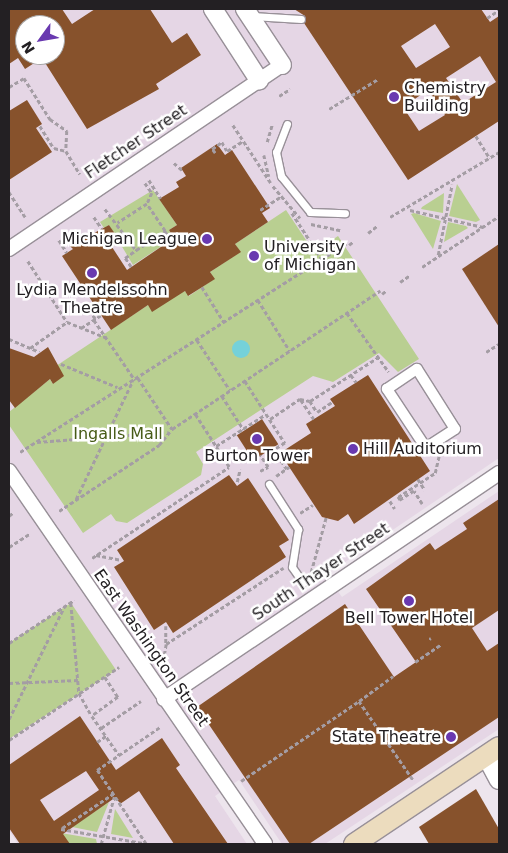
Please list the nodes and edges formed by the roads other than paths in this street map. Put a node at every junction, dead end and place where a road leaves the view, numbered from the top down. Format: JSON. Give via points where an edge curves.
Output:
{"nodes":[{"id":1,"x":213,"y":9,"type":"edge"},
{"id":2,"x":247,"y":12,"type":"edge"},
{"id":3,"x":301,"y":19,"type":"dead end"},
{"id":4,"x":282,"y":65,"type":"joint"},
{"id":5,"x":259,"y":80,"type":"junction"},
{"id":6,"x":287,"y":124,"type":"dead end"},
{"id":7,"x":345,"y":213,"type":"dead end"},
{"id":8,"x":9,"y":249,"type":"edge"},
{"id":9,"x":398,"y":381,"type":"joint"},
{"id":10,"x":9,"y":470,"type":"edge"},
{"id":11,"x":499,"y":473,"type":"edge"},
{"id":12,"x":268,"y":483,"type":"road end"},
{"id":13,"x":303,"y":583,"type":"dead end"},
{"id":14,"x":164,"y":699,"type":"junction"},
{"id":15,"x":493,"y":752,"type":"edge"},
{"id":16,"x":499,"y":780,"type":"edge"},
{"id":17,"x":265,"y":844,"type":"edge"},
{"id":18,"x":354,"y":844,"type":"edge"}],
"edges":[{"from":1,"to":5,"type":"street"},
{"from":2,"to":3,"type":"lane"},
{"from":2,"to":4,"type":"street"},
{"from":4,"to":5,"type":"street","name":"Fletcher Street"},
{"from":5,"to":8,"type":"street","name":"Fletcher Street"},
{"from":6,"to":7,"type":"lane","via":[[276,152],[281,176],[310,212]]},
{"from":9,"to":9,"type":"street","via":[[387,389],[426,448],[455,428],[417,369]]},
{"from":10,"to":14,"type":"street","name":"East Washington Street"},
{"from":11,"to":14,"type":"street","name":"South Thayer Street"},
{"from":12,"to":13,"type":"lane","via":[[298,530],[292,567]]},
{"from":14,"to":17,"type":"street","name":"East Washington Street"},
{"from":15,"to":16,"type":"street"},
{"from":15,"to":18,"type":"main road"}]}
